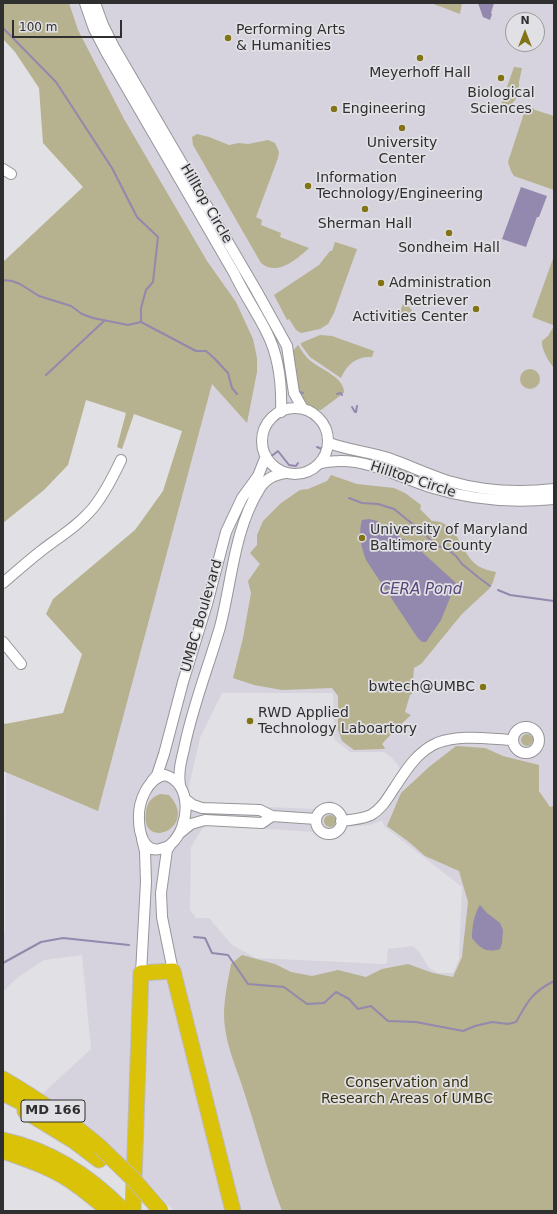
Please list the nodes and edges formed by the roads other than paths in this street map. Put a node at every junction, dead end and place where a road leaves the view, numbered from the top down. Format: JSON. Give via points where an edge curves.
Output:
{"nodes":[{"id":1,"x":86,"y":3,"type":"edge"},
{"id":2,"x":95,"y":3,"type":"edge"},
{"id":3,"x":303,"y":409,"type":"junction"},
{"id":4,"x":281,"y":412,"type":"junction"},
{"id":5,"x":329,"y":443,"type":"junction"},
{"id":6,"x":266,"y":456,"type":"junction"},
{"id":7,"x":121,"y":460,"type":"dead end"},
{"id":8,"x":321,"y":463,"type":"junction"},
{"id":9,"x":285,"y":473,"type":"junction"},
{"id":10,"x":554,"y":490,"type":"edge"},
{"id":11,"x":554,"y":499,"type":"edge"},
{"id":12,"x":3,"y":582,"type":"edge"},
{"id":13,"x":3,"y":642,"type":"edge"},
{"id":14,"x":21,"y":664,"type":"dead end"},
{"id":15,"x":513,"y":740,"type":"dead end"},
{"id":16,"x":152,"y":781,"type":"junction"},
{"id":17,"x":180,"y":785,"type":"junction"},
{"id":18,"x":185,"y":799,"type":"junction"},
{"id":19,"x":272,"y":816,"type":"junction"},
{"id":20,"x":316,"y":819,"type":"junction"},
{"id":21,"x":342,"y":821,"type":"junction"},
{"id":22,"x":179,"y":834,"type":"junction"},
{"id":23,"x":142,"y":839,"type":"junction"},
{"id":24,"x":171,"y":844,"type":"junction"},
{"id":25,"x":173,"y":971,"type":"junction"},
{"id":26,"x":141,"y":973,"type":"junction"},
{"id":27,"x":3,"y":1079,"type":"edge"},
{"id":28,"x":3,"y":1093,"type":"edge"},
{"id":29,"x":3,"y":1100,"type":"edge"},
{"id":30,"x":3,"y":1140,"type":"edge"},
{"id":31,"x":3,"y":1151,"type":"edge"},
{"id":32,"x":99,"y":1154,"type":"junction"},
{"id":33,"x":97,"y":1194,"type":"junction"},
{"id":34,"x":110,"y":1211,"type":"edge"},
{"id":35,"x":124,"y":1211,"type":"edge"},
{"id":36,"x":133,"y":1211,"type":"edge"},
{"id":37,"x":161,"y":1211,"type":"edge"},
{"id":38,"x":233,"y":1211,"type":"edge"}],
"edges":[{"from":1,"to":4,"type":"street","name":"Hilltop Circle","via":[[94,29],[106,52],[267,333],[278,367]]},
{"from":2,"to":3,"type":"street","name":"Hilltop Circle","via":[[114,47],[287,346],[294,393]]},
{"from":3,"to":4,"type":"street","via":[[295,408]]},
{"from":3,"to":5,"type":"street","via":[[320,420],[327,431]]},
{"from":4,"to":6,"type":"street","via":[[272,418],[264,430],[263,448]]},
{"from":5,"to":8,"type":"street"},
{"from":5,"to":10,"type":"street","name":"Hilltop Circle","via":[[348,450],[383,457],[467,486],[510,491]]},
{"from":6,"to":9,"type":"street","via":[[276,468]]},
{"from":6,"to":16,"type":"street","name":"UMBC Boulevard","via":[[258,476],[242,498],[226,532],[162,761]]},
{"from":7,"to":12,"type":"street","via":[[111,481],[83,519]]},
{"from":8,"to":9,"type":"street","via":[[304,473]]},
{"from":8,"to":11,"type":"street","name":"Hilltop Circle","via":[[340,460],[364,464],[432,488],[468,497],[511,501]]},
{"from":9,"to":17,"type":"street","name":"UMBC Boulevard","via":[[273,475],[260,487],[238,543],[220,627],[187,732],[179,774]]},
{"from":13,"to":14,"type":"street"},
{"from":15,"to":21,"type":"street","via":[[470,738],[437,743],[416,758],[384,804],[373,814]]},
{"from":16,"to":17,"type":"street","via":[[165,775]]},
{"from":16,"to":23,"type":"street","via":[[138,814]]},
{"from":17,"to":18,"type":"street"},
{"from":18,"to":19,"type":"street","via":[[202,808],[260,810]]},
{"from":18,"to":22,"type":"street","via":[[185,817]]},
{"from":19,"to":20,"type":"street"},
{"from":19,"to":22,"type":"street","via":[[262,823],[204,820],[191,824]]},
{"from":20,"to":21,"type":"street","via":[[320,811],[328,808],[336,810]]},
{"from":20,"to":21,"type":"street","via":[[320,830],[328,833],[336,831]]},
{"from":22,"to":24,"type":"street"},
{"from":23,"to":24,"type":"street","via":[[154,849],[165,848]]},
{"from":23,"to":26,"type":"street","via":[[146,882]]},
{"from":24,"to":25,"type":"street","via":[[167,850],[161,893],[162,917]]},
{"from":25,"to":26,"type":"highway"},
{"from":25,"to":38,"type":"highway"},
{"from":26,"to":36,"type":"highway"},
{"from":27,"to":32,"type":"highway","number":"MD 166","via":[[80,1130]]},
{"from":28,"to":32,"type":"highway","via":[[48,1117]]},
{"from":29,"to":32,"type":"highway"},
{"from":30,"to":33,"type":"highway","via":[[47,1154],[68,1166]]},
{"from":31,"to":33,"type":"highway","via":[[43,1166]]},
{"from":32,"to":37,"type":"highway","number":"MD 166","bridge":true,"via":[[134,1180]]},
{"from":33,"to":34,"type":"highway"},
{"from":33,"to":35,"type":"highway"}]}
